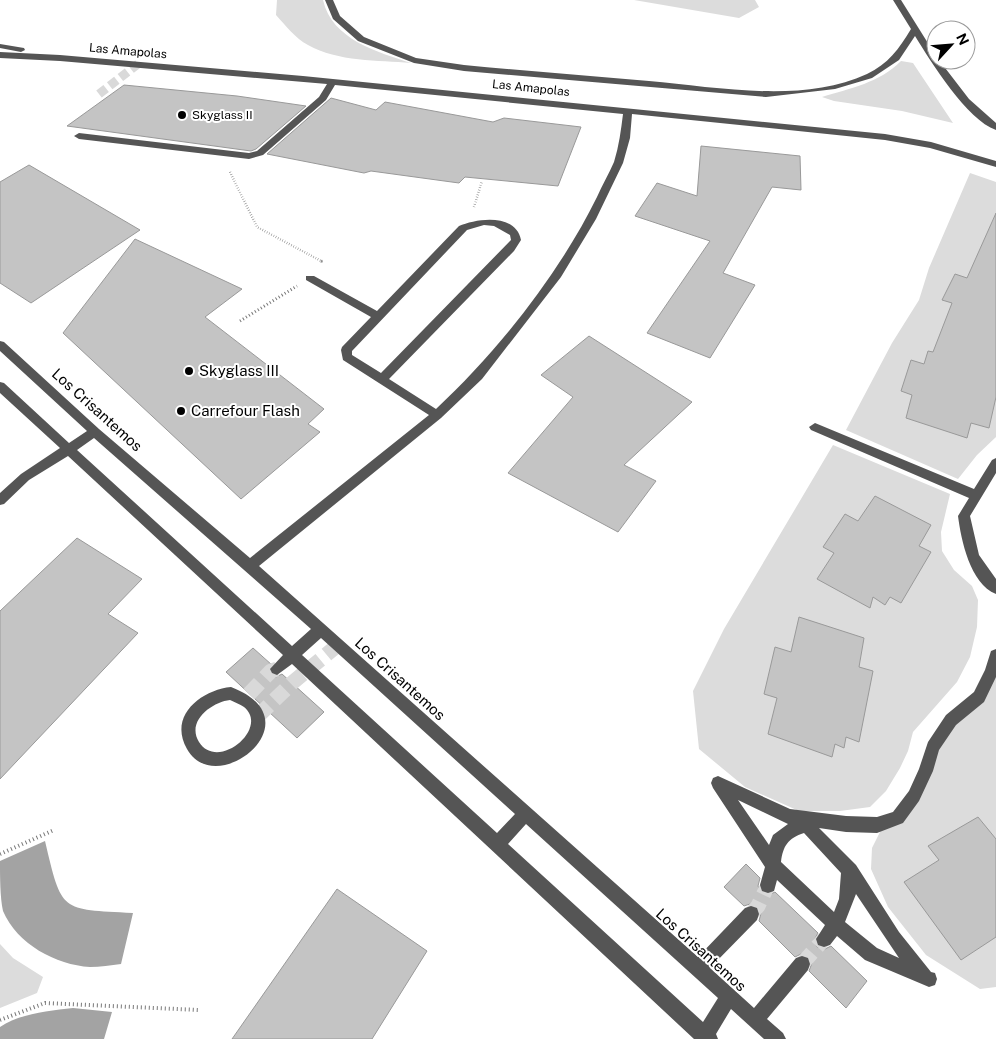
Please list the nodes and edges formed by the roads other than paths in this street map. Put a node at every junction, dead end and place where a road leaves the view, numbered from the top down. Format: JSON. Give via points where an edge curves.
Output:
{"nodes":[{"id":1,"x":329,"y":0,"type":"edge"},
{"id":2,"x":897,"y":0,"type":"edge"},
{"id":3,"x":915,"y":28,"type":"junction"},
{"id":4,"x":0,"y":46,"type":"edge"},
{"id":5,"x":0,"y":55,"type":"edge"},
{"id":6,"x":60,"y":58,"type":"junction"},
{"id":7,"x":332,"y":82,"type":"junction"},
{"id":8,"x":628,"y":110,"type":"junction"},
{"id":9,"x":996,"y":127,"type":"edge"},
{"id":10,"x":79,"y":136,"type":"dead end"},
{"id":11,"x":996,"y":164,"type":"edge"},
{"id":12,"x":310,"y":278,"type":"road end"},
{"id":13,"x":377,"y":316,"type":"junction"},
{"id":14,"x":0,"y":345,"type":"edge"},
{"id":15,"x":382,"y":379,"type":"junction"},
{"id":16,"x":0,"y":386,"type":"edge"},
{"id":17,"x":437,"y":415,"type":"junction"},
{"id":18,"x":815,"y":428,"type":"dead end"},
{"id":19,"x":95,"y":432,"type":"junction"},
{"id":20,"x":67,"y":448,"type":"junction"},
{"id":21,"x":996,"y":463,"type":"edge"},
{"id":22,"x":975,"y":495,"type":"junction"},
{"id":23,"x":0,"y":500,"type":"edge"},
{"id":24,"x":250,"y":566,"type":"junction"},
{"id":25,"x":996,"y":588,"type":"edge"},
{"id":26,"x":321,"y":630,"type":"junction"},
{"id":27,"x":996,"y":655,"type":"edge"},
{"id":28,"x":293,"y":656,"type":"junction"},
{"id":29,"x":276,"y":669,"type":"tunnel mouth"},
{"id":30,"x":247,"y":696,"type":"joint"},
{"id":31,"x":526,"y":814,"type":"junction"},
{"id":32,"x":790,"y":816,"type":"junction"},
{"id":33,"x":806,"y":825,"type":"junction"},
{"id":34,"x":497,"y":844,"type":"junction"},
{"id":35,"x":772,"y":864,"type":"junction"},
{"id":36,"x":850,"y":870,"type":"junction"},
{"id":37,"x":768,"y":886,"type":"tunnel mouth"},
{"id":38,"x":751,"y":914,"type":"tunnel mouth"},
{"id":39,"x":835,"y":924,"type":"junction"},
{"id":40,"x":824,"y":939,"type":"tunnel mouth"},
{"id":41,"x":802,"y":964,"type":"tunnel mouth"},
{"id":42,"x":698,"y":968,"type":"junction"},
{"id":43,"x":729,"y":996,"type":"junction"},
{"id":44,"x":755,"y":1020,"type":"junction"},
{"id":45,"x":706,"y":1038,"type":"edge"},
{"id":46,"x":777,"y":1039,"type":"edge"}],
"edges":[{"from":1,"to":3,"type":"street","via":[[336,17],[361,39],[414,60],[464,68],[766,94],[816,90],[862,78],[895,59]]},
{"from":2,"to":3,"type":"street"},
{"from":3,"to":9,"type":"street","via":[[968,103]]},
{"from":4,"to":6,"type":"street","name":"Las Amapolas"},
{"from":5,"to":6,"type":"street","name":"Las Amapolas"},
{"from":6,"to":7,"type":"street","name":"Las Amapolas"},
{"from":7,"to":8,"type":"street","name":"Las Amapolas"},
{"from":7,"to":10,"type":"street","via":[[323,98],[260,153],[249,156]]},
{"from":8,"to":11,"type":"street","name":"Las Amapolas","via":[[901,139]]},
{"from":8,"to":17,"type":"street","via":[[618,163],[591,219],[557,275],[478,376]]},
{"from":12,"to":13,"type":"street"},
{"from":13,"to":15,"type":"street","via":[[346,350],[347,357]]},
{"from":13,"to":15,"type":"street","via":[[463,228],[489,221],[499,223],[515,234],[516,240],[510,249]]},
{"from":14,"to":19,"type":"street","name":"Los Crisantemos"},
{"from":15,"to":17,"type":"street"},
{"from":16,"to":20,"type":"street"},
{"from":17,"to":24,"type":"street"},
{"from":18,"to":22,"type":"street"},
{"from":19,"to":20,"type":"street"},
{"from":19,"to":24,"type":"street","name":"Los Crisantemos"},
{"from":20,"to":23,"type":"street","via":[[25,477]]},
{"from":20,"to":28,"type":"street"},
{"from":21,"to":22,"type":"street"},
{"from":22,"to":25,"type":"street","via":[[964,516],[971,557]]},
{"from":24,"to":26,"type":"street","name":"Los Crisantemos"},
{"from":26,"to":28,"type":"street"},
{"from":26,"to":31,"type":"street","name":"Los Crisantemos"},
{"from":27,"to":32,"type":"street","via":[[979,696],[950,720],[933,747],[914,796],[898,818],[877,825]]},
{"from":28,"to":29,"type":"street"},
{"from":28,"to":34,"type":"street"},
{"from":30,"to":30,"type":"street","via":[[220,694],[199,706],[189,726],[193,747],[200,754],[222,759],[234,756],[253,741],[258,730],[258,716]]},
{"from":31,"to":34,"type":"street"},
{"from":31,"to":42,"type":"street","name":"Los Crisantemos"},
{"from":32,"to":33,"type":"street"},
{"from":32,"to":35,"type":"street","via":[[718,783]]},
{"from":33,"to":35,"type":"street","via":[[782,834],[776,844]]},
{"from":33,"to":36,"type":"street"},
{"from":34,"to":45,"type":"street"},
{"from":35,"to":37,"type":"street"},
{"from":35,"to":39,"type":"street"},
{"from":36,"to":39,"type":"street","via":[[851,891]]},
{"from":36,"to":39,"type":"street","via":[[907,956],[929,979],[871,954]]},
{"from":38,"to":42,"type":"street"},
{"from":39,"to":40,"type":"street"},
{"from":41,"to":44,"type":"street"},
{"from":42,"to":43,"type":"street","name":"Los Crisantemos"},
{"from":43,"to":44,"type":"street","name":"Los Crisantemos"},
{"from":43,"to":45,"type":"street"},
{"from":44,"to":46,"type":"street","name":"Los Crisantemos"}]}
